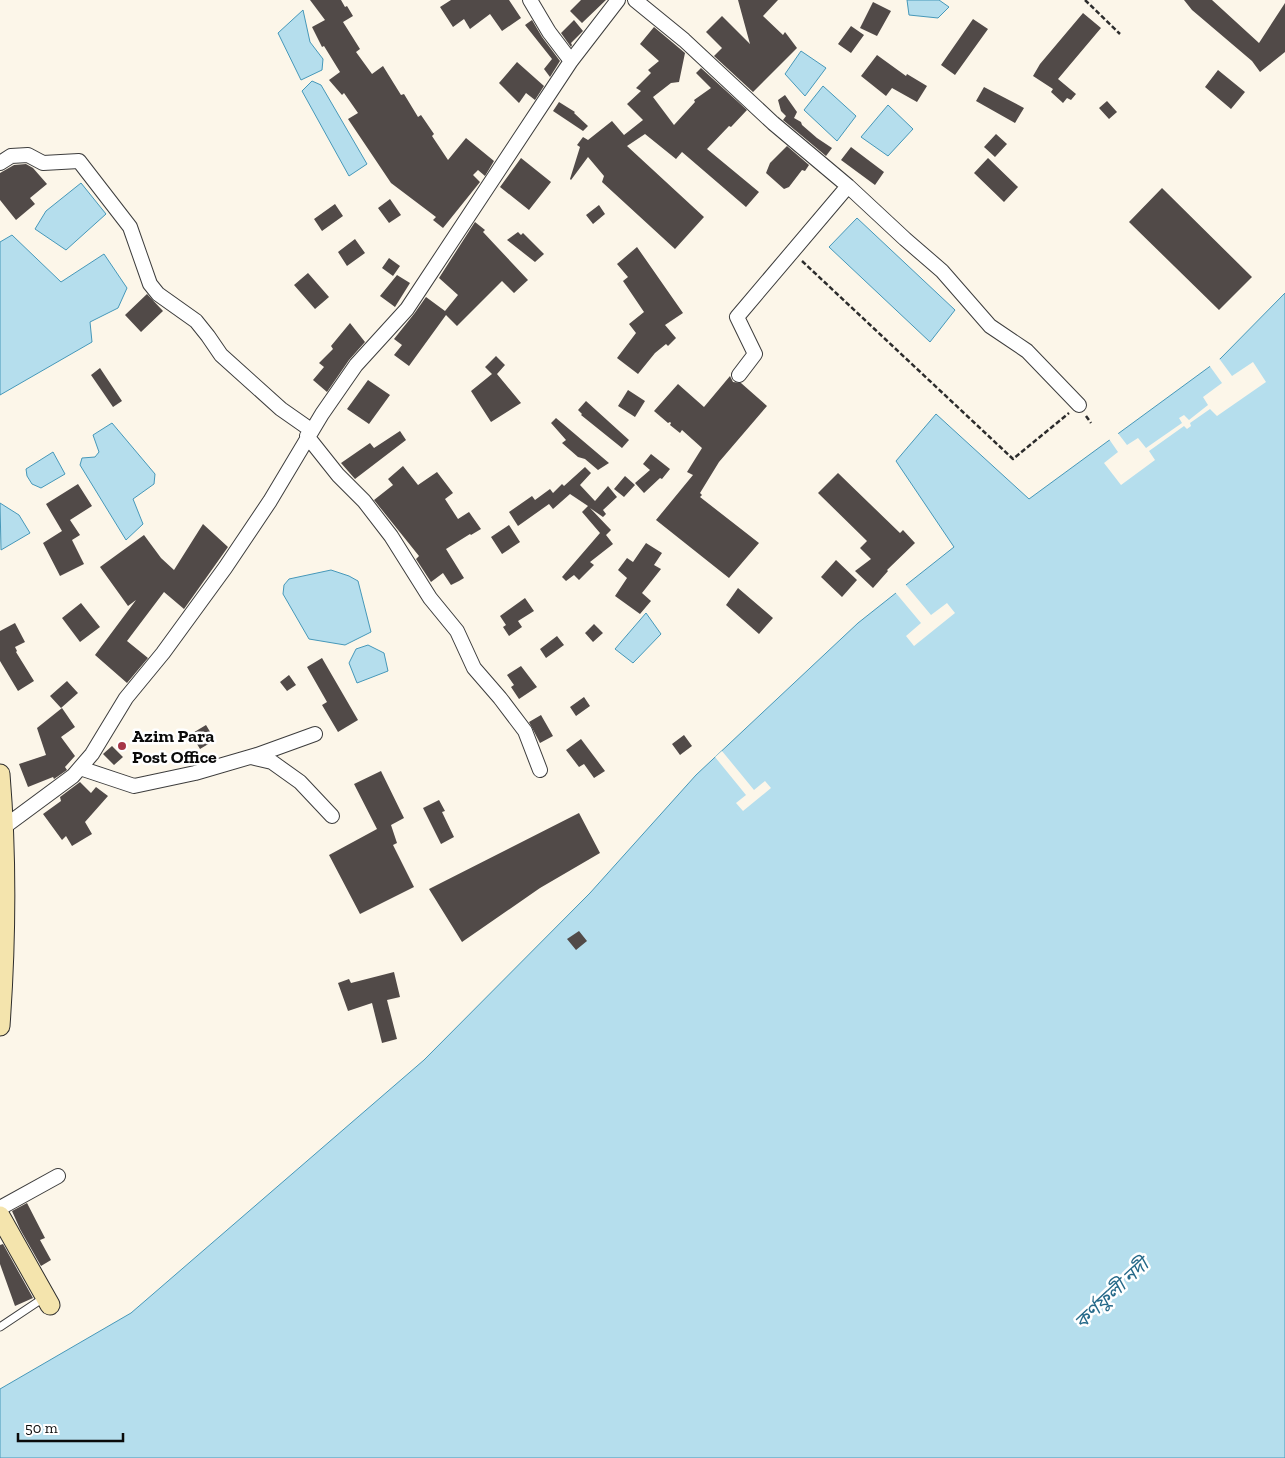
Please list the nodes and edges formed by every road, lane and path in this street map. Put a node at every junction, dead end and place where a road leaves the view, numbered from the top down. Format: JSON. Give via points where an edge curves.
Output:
{"nodes":[{"id":1,"x":530,"y":0,"type":"edge"},
{"id":2,"x":618,"y":0,"type":"edge"},
{"id":3,"x":634,"y":0,"type":"edge"},
{"id":4,"x":1085,"y":0,"type":"edge"},
{"id":5,"x":1120,"y":34,"type":"dead end"},
{"id":6,"x":571,"y":61,"type":"junction"},
{"id":7,"x":0,"y":163,"type":"edge"},
{"id":8,"x":848,"y":186,"type":"junction"},
{"id":9,"x":792,"y":252,"type":"junction"},
{"id":10,"x":739,"y":375,"type":"dead end"},
{"id":11,"x":1079,"y":406,"type":"junction"},
{"id":12,"x":1091,"y":423,"type":"dead end"},
{"id":13,"x":309,"y":433,"type":"junction"},
{"id":14,"x":315,"y":734,"type":"dead end"},
{"id":15,"x":250,"y":757,"type":"junction"},
{"id":16,"x":80,"y":768,"type":"junction"},
{"id":17,"x":540,"y":770,"type":"dead end"},
{"id":18,"x":0,"y":774,"type":"edge"},
{"id":19,"x":332,"y":816,"type":"dead end"},
{"id":20,"x":4,"y":827,"type":"junction"},
{"id":21,"x":0,"y":1026,"type":"edge"},
{"id":22,"x":58,"y":1176,"type":"dead end"},
{"id":23,"x":0,"y":1208,"type":"edge"},
{"id":24,"x":0,"y":1216,"type":"edge"},
{"id":25,"x":47,"y":1301,"type":"joint"},
{"id":26,"x":0,"y":1327,"type":"edge"}],
"edges":[{"from":1,"to":6,"type":"street"},
{"from":2,"to":6,"type":"street"},
{"from":3,"to":8,"type":"street","via":[[684,40],[773,123]]},
{"from":4,"to":5,"type":"path"},
{"from":6,"to":13,"type":"street","via":[[407,309],[356,365]]},
{"from":7,"to":13,"type":"street","via":[[11,156],[28,155],[43,163],[79,161],[130,228],[150,284],[158,294],[196,320],[221,356]]},
{"from":8,"to":9,"type":"street"},
{"from":8,"to":11,"type":"street","via":[[942,271],[990,326],[1027,351]]},
{"from":9,"to":10,"type":"street","via":[[738,316],[755,354]]},
{"from":9,"to":11,"type":"path","via":[[1013,459]]},
{"from":11,"to":12,"type":"path"},
{"from":13,"to":16,"type":"street","via":[[270,502],[225,568],[126,698]]},
{"from":13,"to":17,"type":"street","via":[[338,475],[364,501],[391,536],[430,598],[457,631],[474,668],[525,731]]},
{"from":14,"to":15,"type":"street"},
{"from":15,"to":16,"type":"street","via":[[195,774],[134,786]]},
{"from":15,"to":19,"type":"street","via":[[272,762],[300,782]]},
{"from":16,"to":20,"type":"street"},
{"from":18,"to":20,"type":"main road"},
{"from":20,"to":21,"type":"main road","via":[[5,910]]},
{"from":22,"to":23,"type":"street"},
{"from":24,"to":25,"type":"main road"},
{"from":25,"to":26,"type":"lane"}]}
